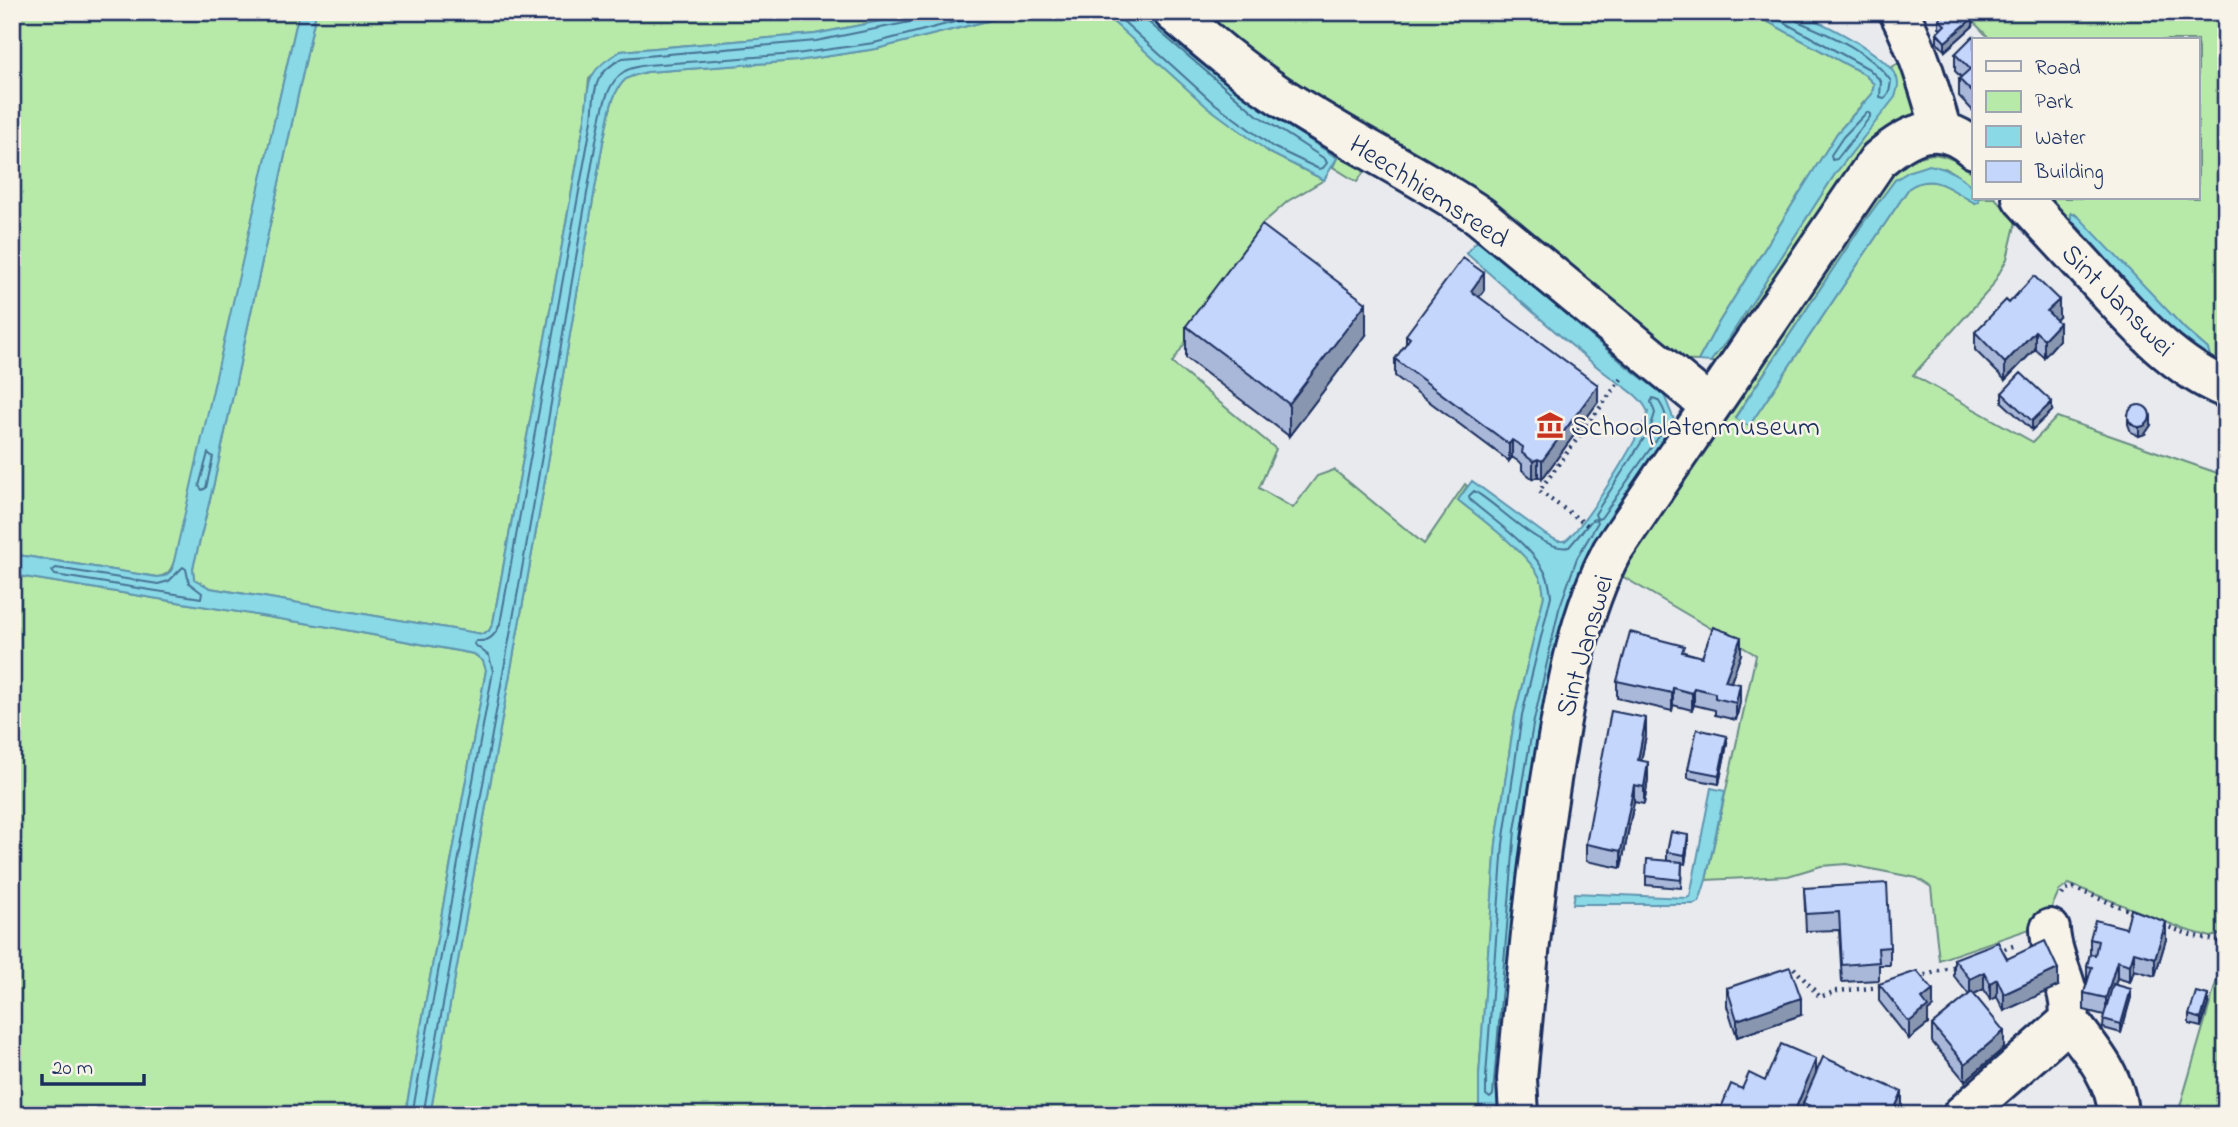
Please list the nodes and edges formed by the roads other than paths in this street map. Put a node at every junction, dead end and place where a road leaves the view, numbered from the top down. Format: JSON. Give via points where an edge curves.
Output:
{"nodes":[{"id":1,"x":1173,"y":12,"type":"edge"},
{"id":2,"x":1899,"y":12,"type":"edge"},
{"id":3,"x":1958,"y":141,"type":"edge"},
{"id":4,"x":2024,"y":200,"type":"edge"},
{"id":5,"x":2226,"y":388,"type":"edge"},
{"id":6,"x":1710,"y":406,"type":"junction"},
{"id":7,"x":2050,"y":929,"type":"road end"},
{"id":8,"x":2069,"y":1021,"type":"junction"},
{"id":9,"x":1519,"y":1115,"type":"edge"},
{"id":10,"x":1962,"y":1115,"type":"edge"},
{"id":11,"x":2118,"y":1115,"type":"edge"}],
"edges":[{"from":1,"to":6,"type":"street","name":"Heechhiemsreed","via":[[1273,92],[1480,216]]},
{"from":2,"to":3,"type":"street","name":"Sint Janswei"},
{"from":3,"to":6,"type":"street","name":"Sint Janswei","via":[[1924,132],[1908,137],[1878,160]]},
{"from":4,"to":5,"type":"street","name":"Sint Janswei","via":[[2136,322],[2189,367]]},
{"from":6,"to":9,"type":"street","name":"Sint Janswei","via":[[1612,551],[1589,600],[1565,697],[1538,861],[1517,1079]]},
{"from":7,"to":8,"type":"street","via":[[2069,997]]},
{"from":8,"to":10,"type":"street"},
{"from":8,"to":11,"type":"street","via":[[2108,1076]]}]}
